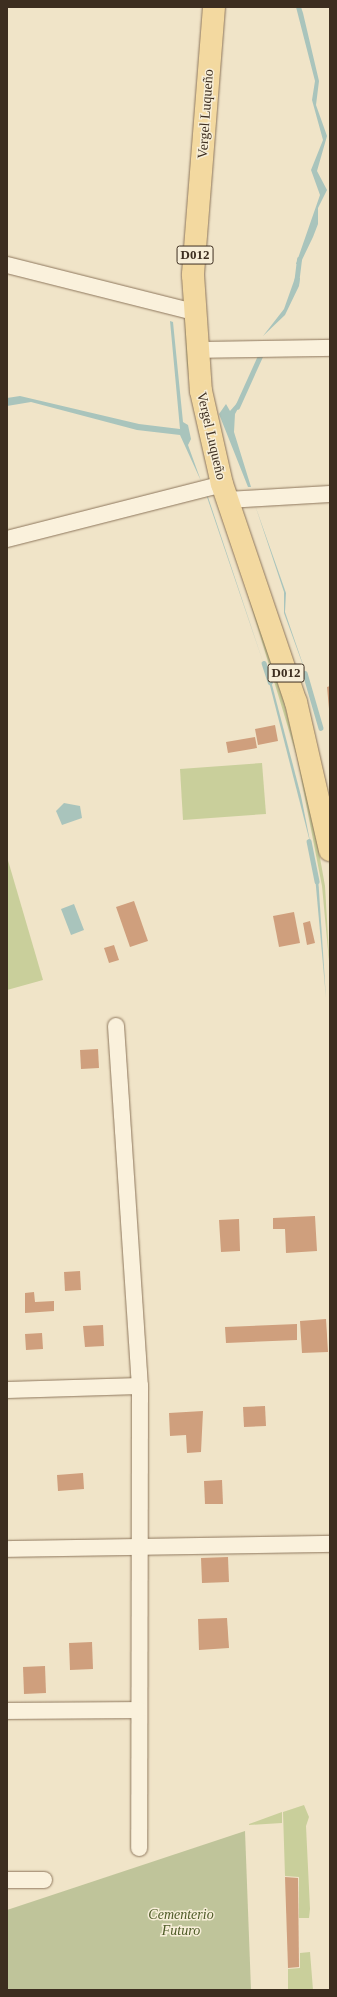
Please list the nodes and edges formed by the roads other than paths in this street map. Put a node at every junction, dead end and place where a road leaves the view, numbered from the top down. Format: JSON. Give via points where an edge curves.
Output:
{"nodes":[{"id":1,"x":214,"y":7,"type":"edge"},
{"id":2,"x":7,"y":265,"type":"edge"},
{"id":3,"x":194,"y":312,"type":"junction"},
{"id":4,"x":330,"y":348,"type":"edge"},
{"id":5,"x":196,"y":350,"type":"junction"},
{"id":6,"x":225,"y":492,"type":"junction"},
{"id":7,"x":330,"y":494,"type":"edge"},
{"id":8,"x":7,"y":539,"type":"edge"},
{"id":9,"x":330,"y":850,"type":"edge"},
{"id":10,"x":116,"y":1026,"type":"dead end"},
{"id":11,"x":140,"y":1386,"type":"junction"},
{"id":12,"x":7,"y":1390,"type":"edge"},
{"id":13,"x":330,"y":1544,"type":"edge"},
{"id":14,"x":139,"y":1546,"type":"junction"},
{"id":15,"x":7,"y":1549,"type":"edge"},
{"id":16,"x":139,"y":1710,"type":"junction"},
{"id":17,"x":7,"y":1711,"type":"edge"},
{"id":18,"x":139,"y":1848,"type":"dead end"},
{"id":19,"x":7,"y":1880,"type":"edge"},
{"id":20,"x":44,"y":1880,"type":"dead end"}],
"edges":[{"from":1,"to":3,"type":"main road","name":"Vergel Luqueño","number":"D012","via":[[196,239]]},
{"from":2,"to":3,"type":"street"},
{"from":3,"to":5,"type":"main road","name":"Vergel Luqueño","number":"D012"},
{"from":4,"to":5,"type":"street"},
{"from":5,"to":6,"type":"main road","name":"Vergel Luqueño","number":"D012","via":[[208,432]]},
{"from":6,"to":7,"type":"street"},
{"from":6,"to":8,"type":"street"},
{"from":6,"to":9,"type":"main road","name":"Vergel Luqueño","number":"D012","via":[[296,702]]},
{"from":10,"to":11,"type":"street"},
{"from":11,"to":12,"type":"street"},
{"from":11,"to":14,"type":"street"},
{"from":13,"to":14,"type":"street"},
{"from":14,"to":15,"type":"street"},
{"from":14,"to":16,"type":"street"},
{"from":16,"to":17,"type":"street"},
{"from":16,"to":18,"type":"street"},
{"from":19,"to":20,"type":"street"}]}
